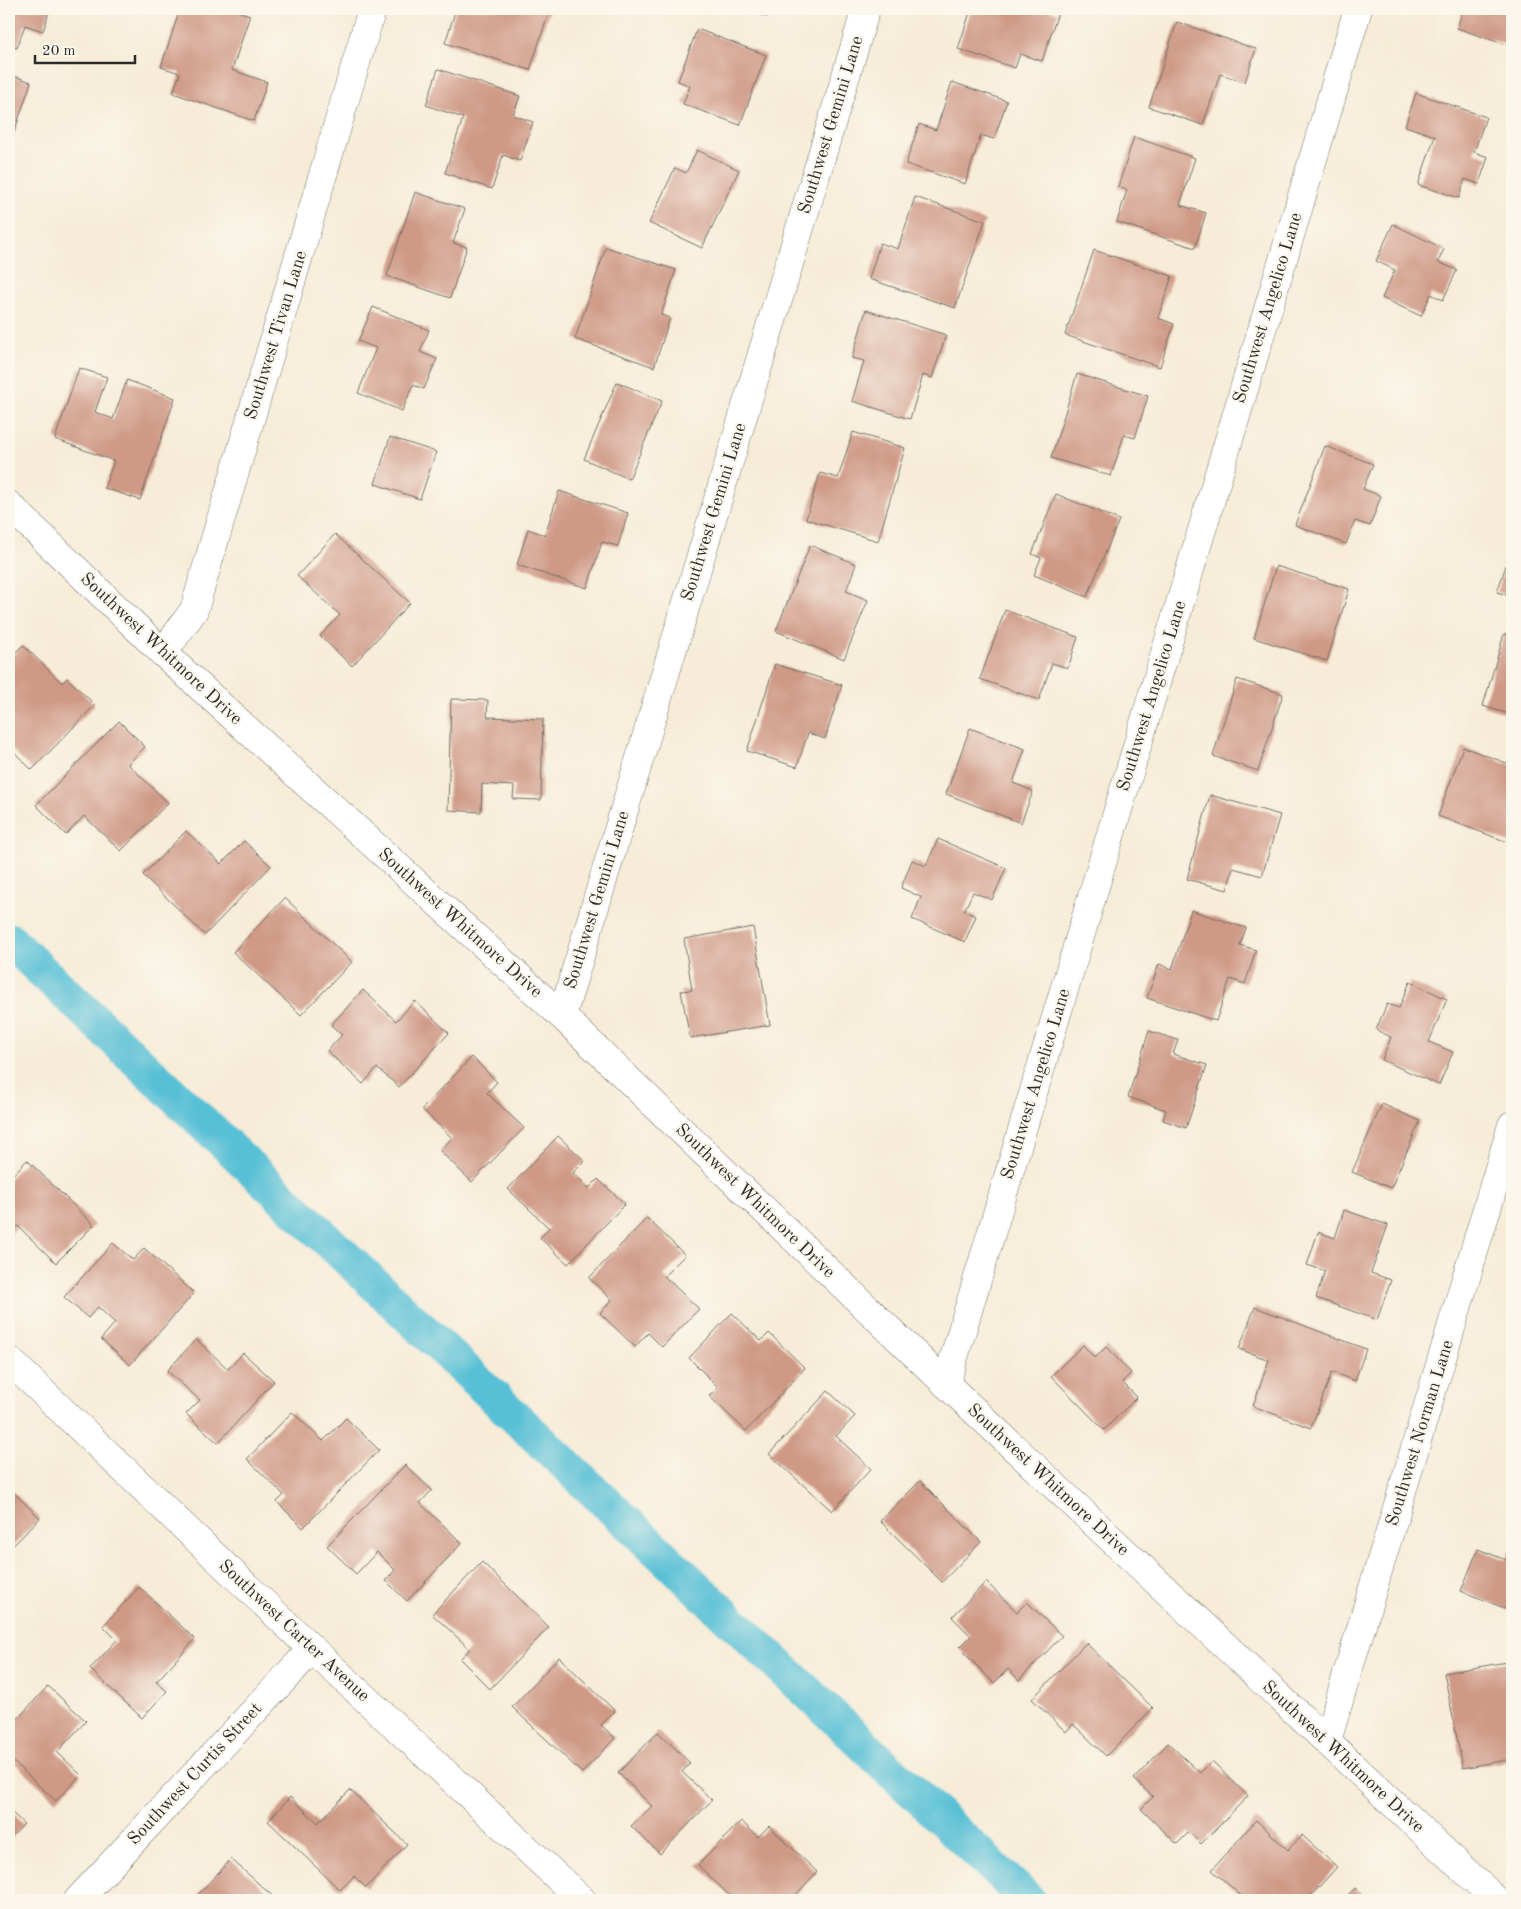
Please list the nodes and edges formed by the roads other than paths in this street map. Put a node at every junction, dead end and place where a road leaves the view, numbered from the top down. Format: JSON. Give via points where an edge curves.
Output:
{"nodes":[{"id":1,"x":372,"y":9,"type":"edge"},
{"id":2,"x":866,"y":9,"type":"edge"},
{"id":3,"x":1358,"y":9,"type":"edge"},
{"id":4,"x":9,"y":506,"type":"edge"},
{"id":5,"x":163,"y":653,"type":"junction"},
{"id":6,"x":562,"y":1016,"type":"junction"},
{"id":7,"x":1512,"y":1125,"type":"edge"},
{"id":8,"x":9,"y":1360,"type":"edge"},
{"id":9,"x":946,"y":1384,"type":"junction"},
{"id":10,"x":312,"y":1649,"type":"junction"},
{"id":11,"x":1327,"y":1741,"type":"junction"},
{"id":12,"x":78,"y":1900,"type":"edge"},
{"id":13,"x":582,"y":1900,"type":"edge"},
{"id":14,"x":1496,"y":1900,"type":"edge"}],
"edges":[{"from":1,"to":5,"type":"street","name":"Southwest Tivan Lane","via":[[194,610]]},
{"from":2,"to":6,"type":"street","name":"Southwest Gemini Lane"},
{"from":3,"to":9,"type":"street","name":"Southwest Angelico Lane"},
{"from":4,"to":5,"type":"street","name":"Southwest Whitmore Drive"},
{"from":5,"to":6,"type":"street","name":"Southwest Whitmore Drive"},
{"from":6,"to":9,"type":"street","name":"Southwest Whitmore Drive"},
{"from":7,"to":11,"type":"street","name":"Southwest Norman Lane"},
{"from":8,"to":10,"type":"street","name":"Southwest Carter Avenue"},
{"from":9,"to":11,"type":"street","name":"Southwest Whitmore Drive"},
{"from":10,"to":12,"type":"street","name":"Southwest Curtis Street"},
{"from":10,"to":13,"type":"street","name":"Southwest Carter Avenue"},
{"from":11,"to":14,"type":"street","name":"Southwest Whitmore Drive"}]}
